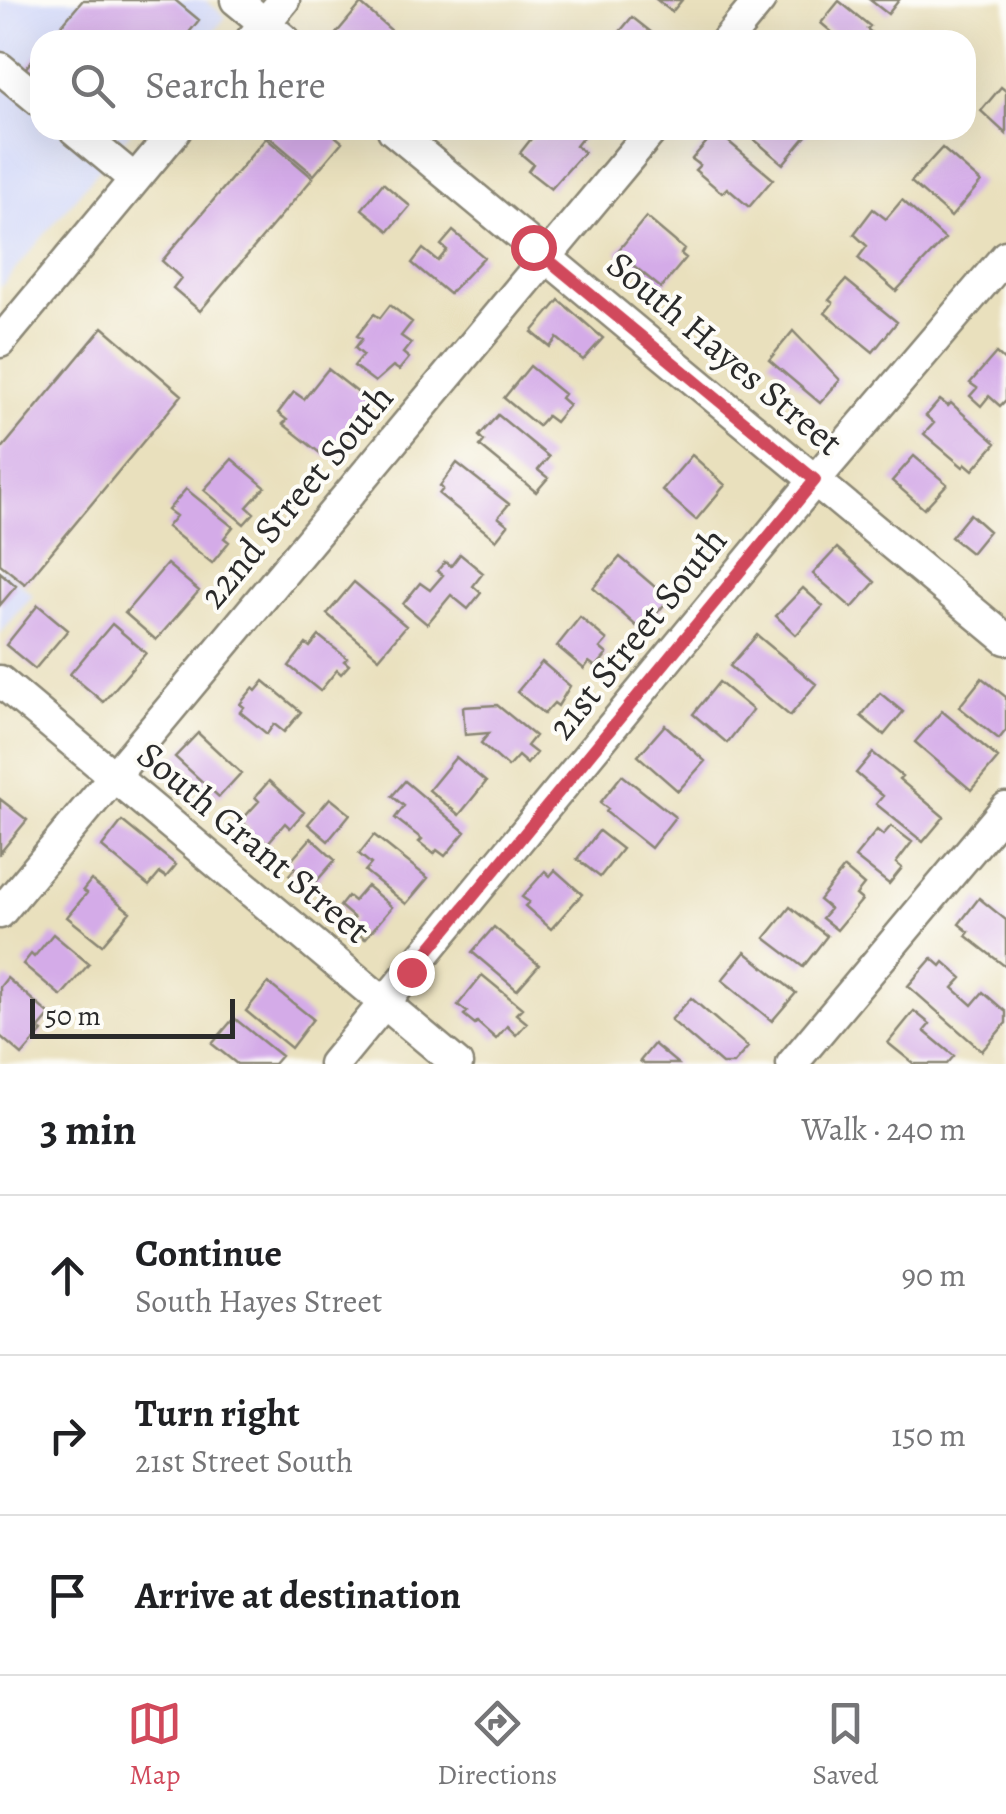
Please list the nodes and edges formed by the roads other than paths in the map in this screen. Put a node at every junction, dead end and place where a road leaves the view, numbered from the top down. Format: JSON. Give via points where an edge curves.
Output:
{"nodes":[{"id":1,"x":236,"y":0,"type":"edge"},
{"id":2,"x":760,"y":0,"type":"edge"},
{"id":3,"x":271,"y":26,"type":"edge"},
{"id":4,"x":735,"y":30,"type":"edge"},
{"id":5,"x":0,"y":68,"type":"edge"},
{"id":6,"x":30,"y":93,"type":"edge"},
{"id":7,"x":87,"y":140,"type":"edge"},
{"id":8,"x":167,"y":140,"type":"edge"},
{"id":9,"x":405,"y":140,"type":"edge"},
{"id":10,"x":644,"y":140,"type":"edge"},
{"id":11,"x":134,"y":179,"type":"junction"},
{"id":12,"x":1006,"y":256,"type":"edge"},
{"id":13,"x":546,"y":258,"type":"junction"},
{"id":14,"x":0,"y":342,"type":"edge"},
{"id":15,"x":815,"y":480,"type":"junction"},
{"id":16,"x":1006,"y":639,"type":"edge"},
{"id":17,"x":0,"y":681,"type":"edge"},
{"id":18,"x":115,"y":775,"type":"junction"},
{"id":19,"x":1006,"y":808,"type":"edge"},
{"id":20,"x":0,"y":913,"type":"edge"},
{"id":21,"x":384,"y":1004,"type":"junction"},
{"id":22,"x":334,"y":1064,"type":"edge"},
{"id":23,"x":457,"y":1064,"type":"edge"},
{"id":24,"x":792,"y":1064,"type":"edge"}],
"edges":[{"from":1,"to":3,"type":"street"},
{"from":2,"to":4,"type":"street"},
{"from":5,"to":6,"type":"street"},
{"from":7,"to":11,"type":"street"},
{"from":8,"to":11,"type":"street"},
{"from":9,"to":13,"type":"street","name":"South Hayes Street"},
{"from":10,"to":13,"type":"street","name":"22nd Street South"},
{"from":11,"to":14,"type":"street"},
{"from":12,"to":15,"type":"street","name":"21st Street South"},
{"from":13,"to":15,"type":"street","name":"South Hayes Street"},
{"from":13,"to":18,"type":"street","name":"22nd Street South"},
{"from":15,"to":16,"type":"street","name":"South Hayes Street"},
{"from":15,"to":21,"type":"street","name":"21st Street South"},
{"from":17,"to":18,"type":"street","name":"South Grant Street"},
{"from":18,"to":20,"type":"street","name":"22nd Street South"},
{"from":18,"to":21,"type":"street","name":"South Grant Street"},
{"from":19,"to":24,"type":"street"},
{"from":21,"to":22,"type":"street","name":"21st Street South"},
{"from":21,"to":23,"type":"street","name":"South Grant Street"}]}
